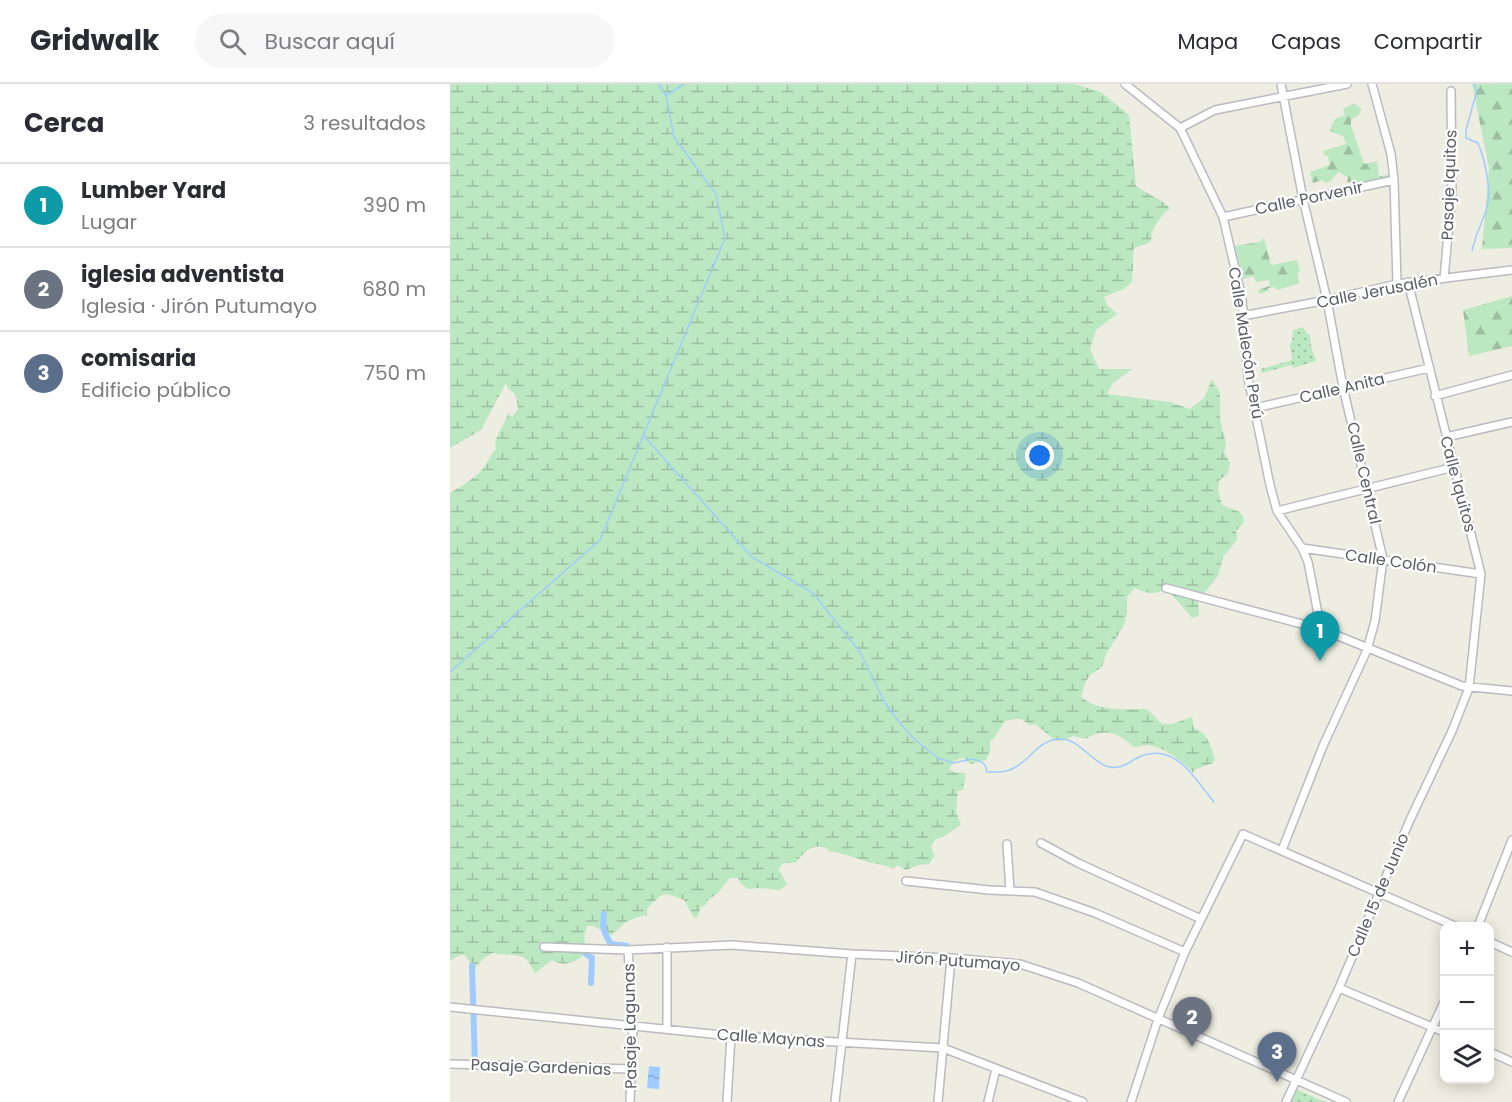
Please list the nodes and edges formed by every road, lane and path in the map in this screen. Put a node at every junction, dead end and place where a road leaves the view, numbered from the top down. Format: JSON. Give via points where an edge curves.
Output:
{"nodes":[{"id":1,"x":1125,"y":84,"type":"edge"},
{"id":2,"x":1281,"y":84,"type":"edge"},
{"id":3,"x":1347,"y":84,"type":"edge"},
{"id":4,"x":1372,"y":84,"type":"edge"},
{"id":5,"x":1451,"y":91,"type":"dead end"},
{"id":6,"x":1284,"y":98,"type":"junction"},
{"id":7,"x":1180,"y":128,"type":"junction"},
{"id":8,"x":1395,"y":180,"type":"junction"},
{"id":9,"x":1303,"y":200,"type":"junction"},
{"id":10,"x":1223,"y":217,"type":"junction"},
{"id":11,"x":1512,"y":270,"type":"edge"},
{"id":12,"x":1444,"y":278,"type":"junction"},
{"id":13,"x":1408,"y":282,"type":"junction"},
{"id":14,"x":1397,"y":284,"type":"junction"},
{"id":15,"x":1327,"y":300,"type":"junction"},
{"id":16,"x":1242,"y":316,"type":"junction"},
{"id":17,"x":1429,"y":368,"type":"junction"},
{"id":18,"x":1512,"y":375,"type":"edge"},
{"id":19,"x":1343,"y":387,"type":"junction"},
{"id":20,"x":1435,"y":396,"type":"junction"},
{"id":21,"x":1255,"y":408,"type":"junction"},
{"id":22,"x":1512,"y":422,"type":"edge"},
{"id":23,"x":1446,"y":437,"type":"junction"},
{"id":24,"x":1454,"y":467,"type":"junction"},
{"id":25,"x":1367,"y":488,"type":"junction"},
{"id":26,"x":1277,"y":511,"type":"junction"},
{"id":27,"x":1302,"y":548,"type":"junction"},
{"id":28,"x":1383,"y":559,"type":"junction"},
{"id":29,"x":1481,"y":574,"type":"junction"},
{"id":30,"x":1166,"y":588,"type":"dead end"},
{"id":31,"x":1321,"y":629,"type":"junction"},
{"id":32,"x":1367,"y":650,"type":"junction"},
{"id":33,"x":1469,"y":688,"type":"junction"},
{"id":34,"x":1512,"y":691,"type":"edge"},
{"id":35,"x":1512,"y":840,"type":"edge"},
{"id":36,"x":1041,"y":843,"type":"dead end"},
{"id":37,"x":1007,"y":844,"type":"dead end"},
{"id":38,"x":1510,"y":848,"type":"edge"},
{"id":39,"x":1282,"y":850,"type":"junction"},
{"id":40,"x":906,"y":881,"type":"dead end"},
{"id":41,"x":1010,"y":891,"type":"junction"},
{"id":42,"x":1380,"y":894,"type":"junction"},
{"id":43,"x":1201,"y":920,"type":"junction"},
{"id":44,"x":1444,"y":922,"type":"edge"},
{"id":45,"x":1480,"y":922,"type":"edge"},
{"id":46,"x":1494,"y":944,"type":"edge"},
{"id":47,"x":544,"y":947,"type":"dead end"},
{"id":48,"x":667,"y":947,"type":"junction"},
{"id":49,"x":628,"y":950,"type":"junction"},
{"id":50,"x":1185,"y":952,"type":"junction"},
{"id":51,"x":1512,"y":952,"type":"edge"},
{"id":52,"x":852,"y":954,"type":"junction"},
{"id":53,"x":951,"y":958,"type":"junction"},
{"id":54,"x":1339,"y":988,"type":"junction"},
{"id":55,"x":450,"y":1006,"type":"edge"},
{"id":56,"x":1440,"y":1012,"type":"edge"},
{"id":57,"x":1158,"y":1019,"type":"junction"},
{"id":58,"x":633,"y":1025,"type":"junction"},
{"id":59,"x":1434,"y":1028,"type":"junction"},
{"id":60,"x":667,"y":1029,"type":"junction"},
{"id":61,"x":1440,"y":1030,"type":"edge"},
{"id":62,"x":730,"y":1036,"type":"junction"},
{"id":63,"x":841,"y":1044,"type":"junction"},
{"id":64,"x":943,"y":1048,"type":"junction"},
{"id":65,"x":1494,"y":1054,"type":"edge"},
{"id":66,"x":1512,"y":1062,"type":"edge"},
{"id":67,"x":450,"y":1064,"type":"edge"},
{"id":68,"x":632,"y":1069,"type":"junction"},
{"id":69,"x":996,"y":1069,"type":"junction"},
{"id":70,"x":1295,"y":1080,"type":"junction"},
{"id":71,"x":630,"y":1102,"type":"edge"},
{"id":72,"x":727,"y":1102,"type":"edge"},
{"id":73,"x":835,"y":1102,"type":"edge"},
{"id":74,"x":938,"y":1102,"type":"edge"},
{"id":75,"x":988,"y":1102,"type":"edge"},
{"id":76,"x":1079,"y":1102,"type":"edge"},
{"id":77,"x":1131,"y":1102,"type":"edge"},
{"id":78,"x":1286,"y":1102,"type":"edge"},
{"id":79,"x":1346,"y":1102,"type":"edge"},
{"id":80,"x":1398,"y":1102,"type":"edge"}],
"edges":[{"from":1,"to":7,"type":"street"},
{"from":2,"to":6,"type":"street","name":"Calle Central"},
{"from":3,"to":6,"type":"street"},
{"from":4,"to":8,"type":"street"},
{"from":5,"to":12,"type":"street","name":"Pasaje Iquitos","via":[[1452,193]]},
{"from":6,"to":7,"type":"street","via":[[1215,110]]},
{"from":6,"to":9,"type":"street","name":"Calle Central"},
{"from":7,"to":10,"type":"street","name":"Calle Malecón Perú"},
{"from":8,"to":9,"type":"street","name":"Calle Porvenir"},
{"from":8,"to":14,"type":"street"},
{"from":9,"to":10,"type":"street","name":"Calle Porvenir"},
{"from":9,"to":15,"type":"street","name":"Calle Central"},
{"from":10,"to":16,"type":"street","name":"Calle Malecón Perú","via":[[1242,299]]},
{"from":11,"to":12,"type":"street","name":"Calle Jerusalén"},
{"from":12,"to":13,"type":"street","name":"Calle Jerusalén"},
{"from":13,"to":14,"type":"street","name":"Calle Jerusalén"},
{"from":13,"to":17,"type":"street","name":"Calle Iquitos"},
{"from":14,"to":15,"type":"street","name":"Calle Jerusalén"},
{"from":15,"to":16,"type":"street","name":"Calle Jerusalén"},
{"from":15,"to":19,"type":"street","name":"Calle Central"},
{"from":16,"to":21,"type":"street","name":"Calle Malecón Perú"},
{"from":17,"to":19,"type":"street","name":"Calle Anita"},
{"from":17,"to":20,"type":"street","name":"Calle Iquitos"},
{"from":18,"to":20,"type":"street"},
{"from":19,"to":21,"type":"street","name":"Calle Anita"},
{"from":19,"to":25,"type":"street","name":"Calle Central"},
{"from":20,"to":23,"type":"street","name":"Calle Iquitos"},
{"from":21,"to":26,"type":"street","name":"Calle Malecón Perú"},
{"from":22,"to":23,"type":"street"},
{"from":23,"to":24,"type":"street","name":"Calle Iquitos"},
{"from":24,"to":25,"type":"street"},
{"from":24,"to":29,"type":"street","name":"Calle Iquitos"},
{"from":25,"to":26,"type":"street"},
{"from":25,"to":28,"type":"street","name":"Calle Central"},
{"from":26,"to":27,"type":"street","name":"Calle Malecón Perú"},
{"from":27,"to":28,"type":"street","name":"Calle Colón"},
{"from":27,"to":31,"type":"street","name":"Calle Malecón Perú"},
{"from":28,"to":29,"type":"street","name":"Calle Colón"},
{"from":28,"to":32,"type":"street","name":"Calle Central"},
{"from":29,"to":33,"type":"street","name":"Calle Iquitos"},
{"from":30,"to":31,"type":"street"},
{"from":31,"to":32,"type":"street"},
{"from":32,"to":33,"type":"street"},
{"from":32,"to":39,"type":"street","name":"Calle Central"},
{"from":33,"to":34,"type":"street"},
{"from":33,"to":42,"type":"street","name":"Calle 15 de Junio"},
{"from":35,"to":38,"type":"street"},
{"from":36,"to":43,"type":"street"},
{"from":37,"to":41,"type":"street"},
{"from":38,"to":45,"type":"street"},
{"from":39,"to":42,"type":"street"},
{"from":39,"to":43,"type":"street","via":[[1243,834]]},
{"from":40,"to":41,"type":"street"},
{"from":41,"to":50,"type":"street","via":[[1035,892]]},
{"from":42,"to":44,"type":"street"},
{"from":42,"to":54,"type":"street","name":"Calle 15 de Junio"},
{"from":43,"to":50,"type":"street"},
{"from":46,"to":51,"type":"street"},
{"from":47,"to":49,"type":"street","name":"Jirón Putumayo"},
{"from":48,"to":49,"type":"street","name":"Jirón Putumayo"},
{"from":48,"to":52,"type":"street","name":"Jirón Putumayo","via":[[732,945]]},
{"from":48,"to":60,"type":"street"},
{"from":49,"to":58,"type":"street","name":"Pasaje Lagunas"},
{"from":50,"to":57,"type":"street"},
{"from":52,"to":53,"type":"street","name":"Jirón Putumayo"},
{"from":52,"to":63,"type":"street"},
{"from":53,"to":57,"type":"street","name":"Jirón Putumayo","via":[[1002,961],[1035,968]]},
{"from":53,"to":64,"type":"street"},
{"from":54,"to":59,"type":"street"},
{"from":54,"to":70,"type":"street","name":"Calle 15 de Junio"},
{"from":55,"to":58,"type":"street","name":"Calle Maynas"},
{"from":56,"to":59,"type":"street"},
{"from":57,"to":70,"type":"street","name":"Jirón Putumayo"},
{"from":57,"to":77,"type":"street"},
{"from":58,"to":60,"type":"street","name":"Calle Maynas"},
{"from":58,"to":68,"type":"street","name":"Pasaje Lagunas"},
{"from":59,"to":61,"type":"street"},
{"from":59,"to":80,"type":"street"},
{"from":60,"to":62,"type":"street","name":"Calle Maynas"},
{"from":62,"to":63,"type":"street","name":"Calle Maynas"},
{"from":62,"to":72,"type":"street"},
{"from":63,"to":64,"type":"street","name":"Calle Maynas"},
{"from":63,"to":73,"type":"street"},
{"from":64,"to":69,"type":"street","name":"Calle Maynas"},
{"from":64,"to":74,"type":"street"},
{"from":65,"to":66,"type":"street"},
{"from":67,"to":68,"type":"street","name":"Pasaje Gardenias"},
{"from":68,"to":71,"type":"street","name":"Pasaje Lagunas"},
{"from":69,"to":75,"type":"street"},
{"from":69,"to":76,"type":"street","name":"Calle Maynas"},
{"from":70,"to":78,"type":"street","name":"Calle 15 de Junio"},
{"from":70,"to":79,"type":"street","name":"Jirón Putumayo"}]}
